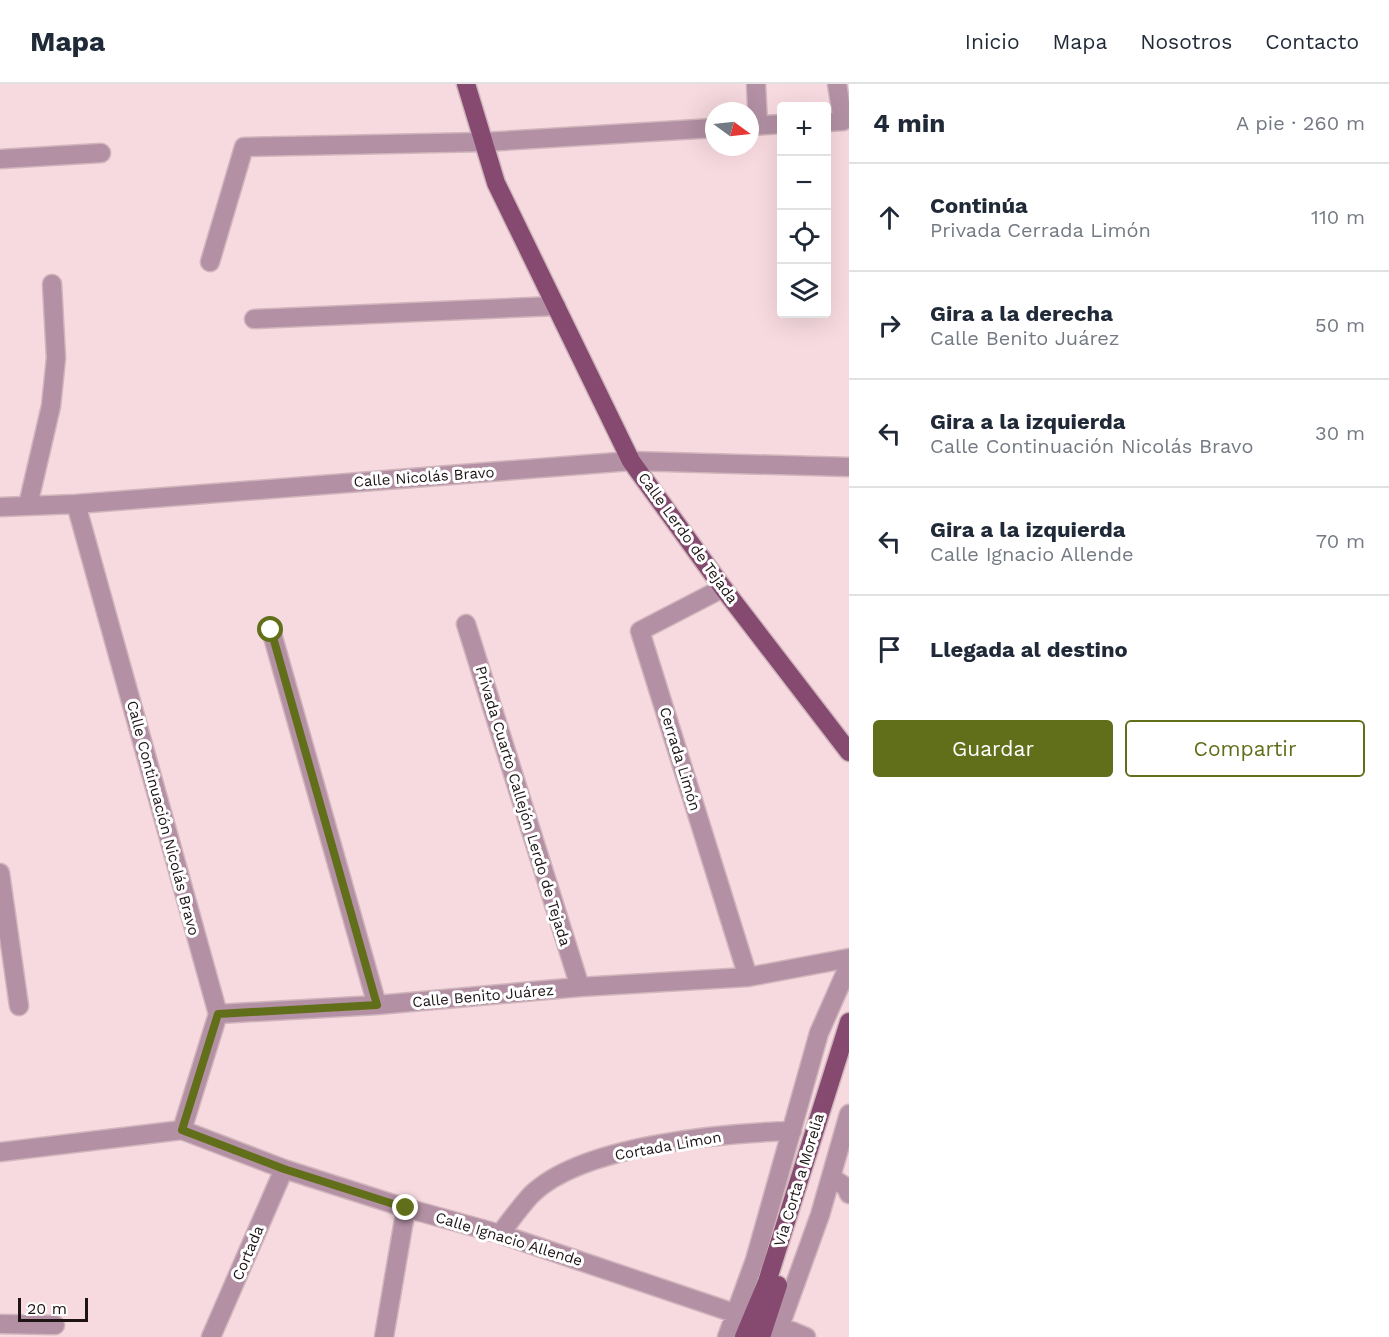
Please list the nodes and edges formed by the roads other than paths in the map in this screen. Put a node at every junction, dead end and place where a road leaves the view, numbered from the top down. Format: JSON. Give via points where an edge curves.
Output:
{"nodes":[{"id":1,"x":466,"y":84,"type":"edge"},
{"id":2,"x":756,"y":84,"type":"edge"},
{"id":3,"x":837,"y":84,"type":"edge"},
{"id":4,"x":755,"y":102,"type":"edge"},
{"id":5,"x":831,"y":122,"type":"edge"},
{"id":6,"x":777,"y":124,"type":"edge"},
{"id":7,"x":759,"y":126,"type":"edge"},
{"id":8,"x":705,"y":129,"type":"edge"},
{"id":9,"x":483,"y":142,"type":"junction"},
{"id":10,"x":101,"y":153,"type":"dead end"},
{"id":11,"x":0,"y":159,"type":"edge"},
{"id":12,"x":210,"y":262,"type":"dead end"},
{"id":13,"x":52,"y":284,"type":"dead end"},
{"id":14,"x":556,"y":306,"type":"junction"},
{"id":15,"x":254,"y":319,"type":"dead end"},
{"id":16,"x":631,"y":461,"type":"junction"},
{"id":17,"x":849,"y":467,"type":"edge"},
{"id":18,"x":76,"y":504,"type":"junction"},
{"id":19,"x":28,"y":505,"type":"junction"},
{"id":20,"x":0,"y":507,"type":"edge"},
{"id":21,"x":723,"y":588,"type":"junction"},
{"id":22,"x":466,"y":624,"type":"dead end"},
{"id":23,"x":271,"y":630,"type":"dead end"},
{"id":24,"x":849,"y":752,"type":"edge"},
{"id":25,"x":0,"y":873,"type":"edge"},
{"id":26,"x":849,"y":958,"type":"edge"},
{"id":27,"x":849,"y":965,"type":"edge"},
{"id":28,"x":748,"y":976,"type":"junction"},
{"id":29,"x":580,"y":987,"type":"junction"},
{"id":30,"x":377,"y":1005,"type":"junction"},
{"id":31,"x":19,"y":1006,"type":"dead end"},
{"id":32,"x":218,"y":1014,"type":"junction"},
{"id":33,"x":849,"y":1022,"type":"edge"},
{"id":34,"x":849,"y":1049,"type":"edge"},
{"id":35,"x":849,"y":1113,"type":"edge"},
{"id":36,"x":182,"y":1130,"type":"junction"},
{"id":37,"x":792,"y":1131,"type":"junction"},
{"id":38,"x":0,"y":1152,"type":"edge"},
{"id":39,"x":284,"y":1169,"type":"junction"},
{"id":40,"x":831,"y":1178,"type":"junction"},
{"id":41,"x":849,"y":1194,"type":"edge"},
{"id":42,"x":406,"y":1208,"type":"junction"},
{"id":43,"x":500,"y":1234,"type":"junction"},
{"id":44,"x":737,"y":1314,"type":"junction"},
{"id":45,"x":0,"y":1324,"type":"edge"},
{"id":46,"x":55,"y":1325,"type":"dead end"},
{"id":47,"x":779,"y":1332,"type":"edge"},
{"id":48,"x":211,"y":1337,"type":"edge"},
{"id":49,"x":384,"y":1337,"type":"edge"},
{"id":50,"x":727,"y":1337,"type":"edge"},
{"id":51,"x":744,"y":1337,"type":"edge"},
{"id":52,"x":761,"y":1337,"type":"edge"},
{"id":53,"x":806,"y":1337,"type":"edge"}],
"edges":[{"from":1,"to":9,"type":"main road","name":"Calle Lerdo de Tejada"},
{"from":2,"to":4,"type":"street"},
{"from":3,"to":5,"type":"street","via":[[843,121]]},
{"from":6,"to":7,"type":"street"},
{"from":8,"to":9,"type":"street"},
{"from":9,"to":12,"type":"street","via":[[244,147]]},
{"from":9,"to":14,"type":"main road","name":"Calle Lerdo de Tejada","via":[[496,183]]},
{"from":10,"to":11,"type":"street"},
{"from":13,"to":19,"type":"street","via":[[56,358],[52,397]]},
{"from":14,"to":15,"type":"street"},
{"from":14,"to":16,"type":"main road","name":"Calle Lerdo de Tejada"},
{"from":16,"to":17,"type":"street","name":"Calle Nicolás Bravo"},
{"from":16,"to":18,"type":"street","name":"Calle Nicolás Bravo"},
{"from":16,"to":21,"type":"main road","name":"Calle Lerdo de Tejada"},
{"from":18,"to":19,"type":"street","name":"Calle Nicolás Bravo"},
{"from":18,"to":32,"type":"street","name":"Calle Continuación Nicolás Bravo"},
{"from":19,"to":20,"type":"street","name":"Calle Nicolás Bravo"},
{"from":21,"to":24,"type":"main road","name":"Calle Lerdo de Tejada"},
{"from":21,"to":28,"type":"street","name":"Cerrada Limón","via":[[640,631]]},
{"from":22,"to":29,"type":"street","name":"Privada Cuarto Callejón Lerdo de Tejada"},
{"from":23,"to":30,"type":"street"},
{"from":25,"to":31,"type":"street"},
{"from":26,"to":28,"type":"street","name":"Calle Benito Juárez"},
{"from":27,"to":37,"type":"street","via":[[819,1033]]},
{"from":28,"to":29,"type":"street","name":"Calle Benito Juárez"},
{"from":29,"to":30,"type":"street","name":"Calle Benito Juárez"},
{"from":30,"to":32,"type":"street","name":"Calle Benito Juárez"},
{"from":32,"to":36,"type":"street"},
{"from":33,"to":51,"type":"main road","name":"Via Corta a Morelia","via":[[767,1282]]},
{"from":34,"to":52,"type":"main road","name":"Via Corta a Morelia"},
{"from":35,"to":40,"type":"street"},
{"from":36,"to":38,"type":"street","name":"Calle Ignacio Allende"},
{"from":36,"to":39,"type":"street","name":"Calle Ignacio Allende"},
{"from":37,"to":43,"type":"street","name":"Cortada Limon","via":[[642,1148],[577,1165],[532,1194]]},
{"from":37,"to":44,"type":"street"},
{"from":39,"to":42,"type":"street","name":"Calle Ignacio Allende"},
{"from":39,"to":48,"type":"street","name":"Cortada"},
{"from":40,"to":41,"type":"street","via":[[846,1187]]},
{"from":40,"to":47,"type":"street"},
{"from":42,"to":43,"type":"street","name":"Calle Ignacio Allende"},
{"from":42,"to":49,"type":"street"},
{"from":43,"to":44,"type":"street","name":"Calle Ignacio Allende"},
{"from":44,"to":50,"type":"street"},
{"from":45,"to":46,"type":"street"},
{"from":47,"to":53,"type":"street"}]}
